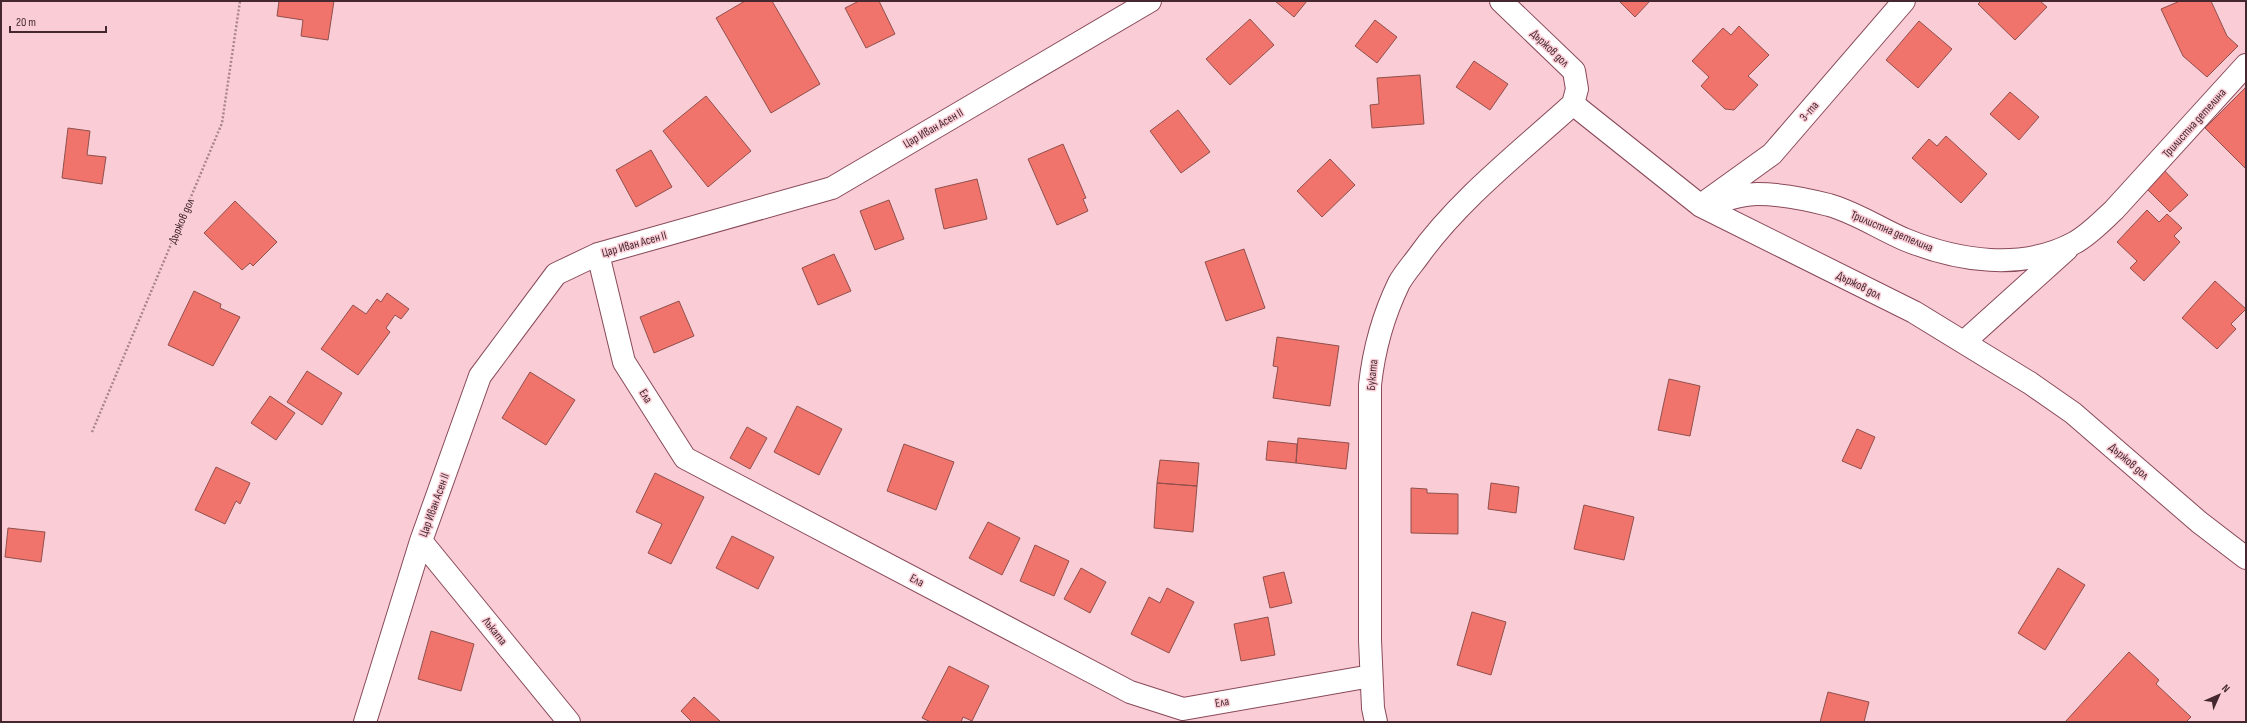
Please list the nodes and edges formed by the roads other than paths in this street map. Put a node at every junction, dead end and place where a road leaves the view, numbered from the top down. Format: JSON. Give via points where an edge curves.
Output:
{"nodes":[{"id":1,"x":1150,"y":1,"type":"edge"},
{"id":2,"x":1500,"y":1,"type":"edge"},
{"id":3,"x":1904,"y":1,"type":"edge"},
{"id":4,"x":2246,"y":65,"type":"edge"},
{"id":5,"x":1573,"y":104,"type":"junction"},
{"id":6,"x":1701,"y":206,"type":"junction"},
{"id":7,"x":2074,"y":243,"type":"junction"},
{"id":8,"x":598,"y":254,"type":"junction"},
{"id":9,"x":1964,"y":342,"type":"junction"},
{"id":10,"x":421,"y":541,"type":"junction"},
{"id":11,"x":2246,"y":558,"type":"edge"},
{"id":12,"x":1371,"y":676,"type":"junction"},
{"id":13,"x":365,"y":722,"type":"edge"},
{"id":14,"x":569,"y":722,"type":"edge"},
{"id":15,"x":1376,"y":722,"type":"edge"}],
"edges":[{"from":1,"to":8,"type":"street","name":"Цар Иван Асен II","via":[[832,188]]},
{"from":2,"to":5,"type":"street","name":"Държов дол","via":[[1574,71],[1577,89]]},
{"from":3,"to":6,"type":"street","name":"3-та","via":[[1772,154]]},
{"from":4,"to":7,"type":"street","name":"Трилистна детелина","via":[[2114,210]]},
{"from":5,"to":6,"type":"street","name":"Държов дол"},
{"from":5,"to":12,"type":"street","name":"Буката","via":[[1451,215],[1400,282],[1382,324],[1373,353],[1370,385]]},
{"from":6,"to":7,"type":"street","name":"Трилистна детелина","via":[[1756,194],[1790,197],[1830,205],[1906,240],[1951,255],[1981,261],[2044,254]]},
{"from":6,"to":9,"type":"street","name":"Държов дол","via":[[1914,312]]},
{"from":7,"to":9,"type":"street"},
{"from":8,"to":10,"type":"street","name":"Цар Иван Асен II","via":[[556,274],[480,376]]},
{"from":8,"to":12,"type":"street","name":"Ела","via":[[624,362],[684,458],[1130,692],[1183,709]]},
{"from":9,"to":11,"type":"street","name":"Държов дол","via":[[2073,413],[2199,522]]},
{"from":10,"to":13,"type":"street","name":"Цар Иван Асен II"},
{"from":10,"to":14,"type":"street","name":"Лъката"},
{"from":12,"to":15,"type":"street","name":"Буката"}]}
